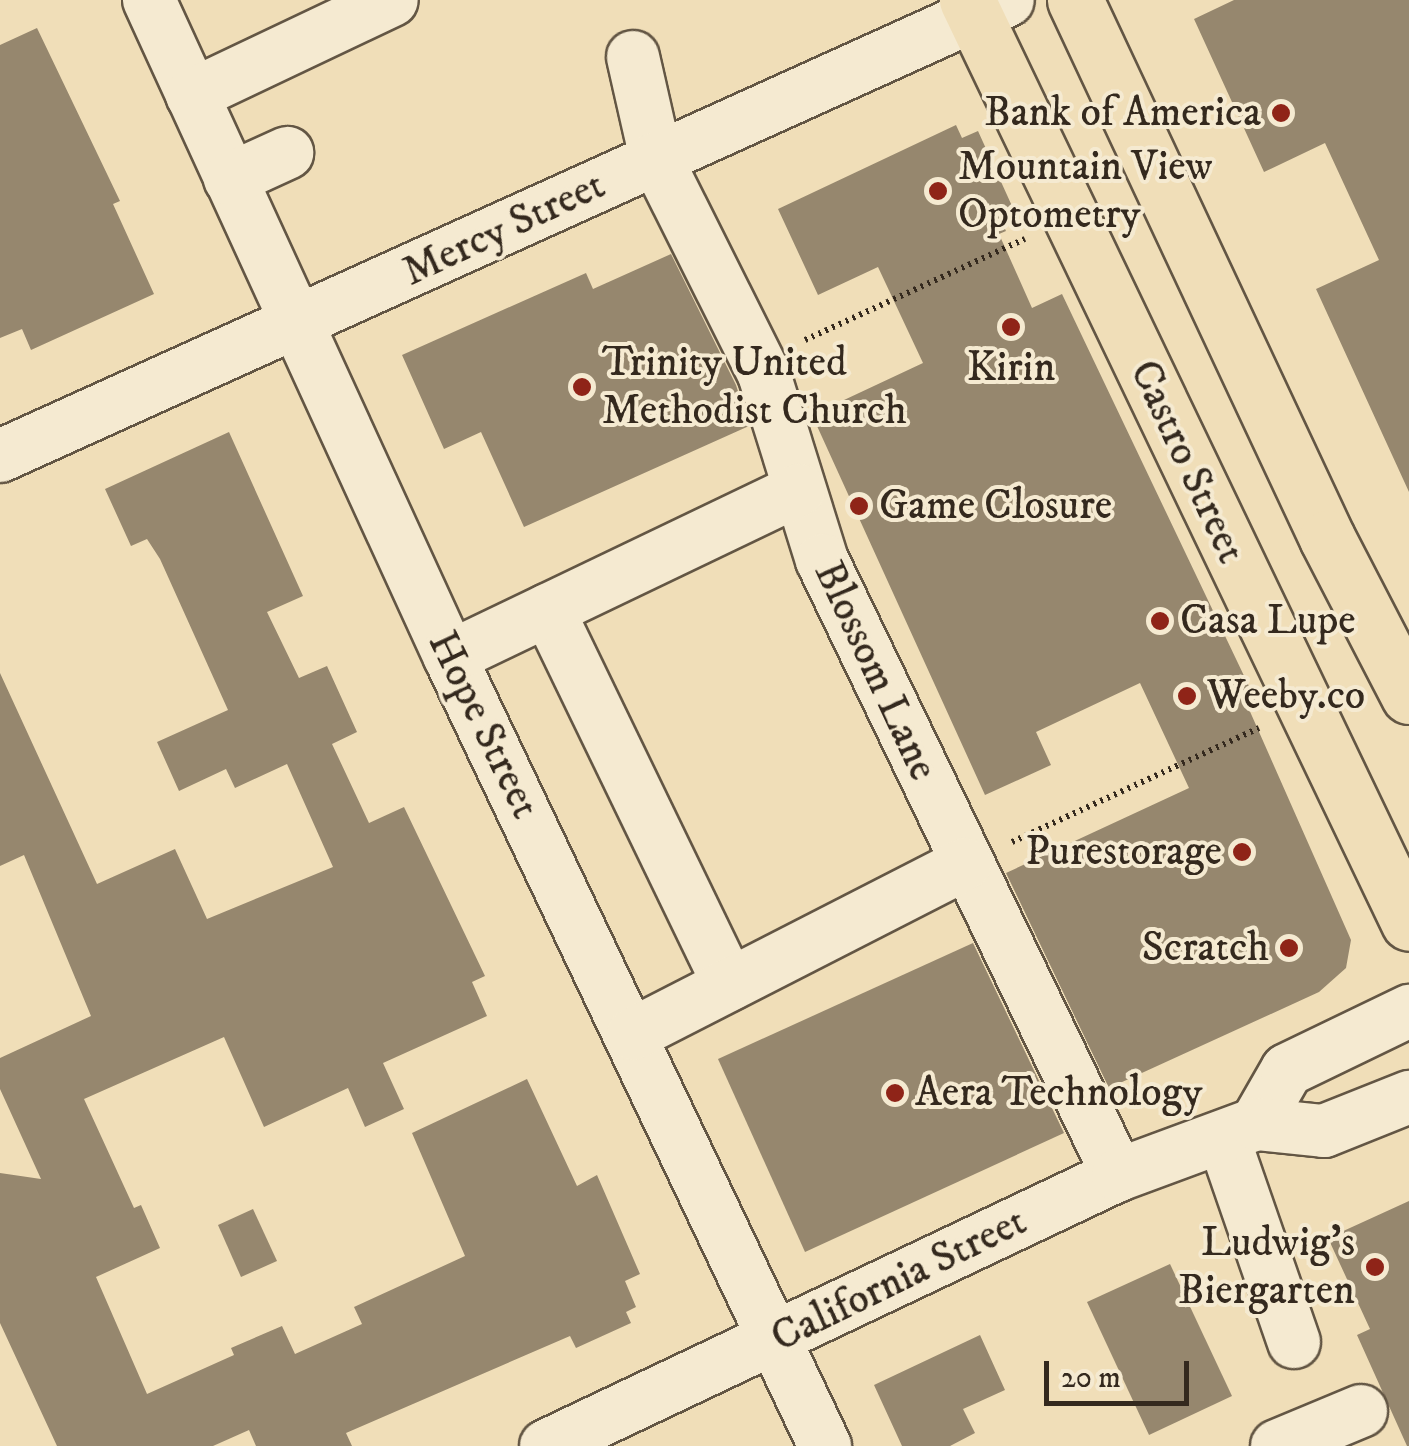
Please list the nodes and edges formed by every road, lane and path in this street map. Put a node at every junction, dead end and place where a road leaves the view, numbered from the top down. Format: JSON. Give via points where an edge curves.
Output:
{"nodes":[{"id":1,"x":149,"y":0,"type":"edge"},
{"id":2,"x":392,"y":0,"type":"edge"},
{"id":3,"x":1076,"y":0,"type":"edge"},
{"id":4,"x":983,"y":5,"type":"edge"},
{"id":5,"x":632,"y":57,"type":"dead end"},
{"id":6,"x":192,"y":95,"type":"junction"},
{"id":7,"x":286,"y":153,"type":"dead end"},
{"id":8,"x":656,"y":158,"type":"junction"},
{"id":9,"x":230,"y":179,"type":"junction"},
{"id":10,"x":1072,"y":218,"type":"junction"},
{"id":11,"x":298,"y":324,"type":"junction"},
{"id":12,"x":758,"y":362,"type":"junction"},
{"id":13,"x":0,"y":456,"type":"edge"},
{"id":14,"x":799,"y":490,"type":"junction"},
{"id":15,"x":548,"y":610,"type":"junction"},
{"id":16,"x":450,"y":658,"type":"junction"},
{"id":17,"x":1409,"y":696,"type":"edge"},
{"id":18,"x":1302,"y":708,"type":"junction"},
{"id":19,"x":966,"y":864,"type":"junction"},
{"id":20,"x":1409,"y":923,"type":"edge"},
{"id":21,"x":729,"y":985,"type":"junction"},
{"id":22,"x":1409,"y":1011,"type":"edge"},
{"id":23,"x":633,"y":1034,"type":"junction"},
{"id":24,"x":1409,"y":1097,"type":"edge"},
{"id":25,"x":1240,"y":1130,"type":"junction"},
{"id":26,"x":1118,"y":1175,"type":"junction"},
{"id":27,"x":778,"y":1338,"type":"junction"},
{"id":28,"x":1294,"y":1342,"type":"dead end"},
{"id":29,"x":1361,"y":1411,"type":"dead end"},
{"id":30,"x":546,"y":1446,"type":"edge"},
{"id":31,"x":825,"y":1446,"type":"edge"},
{"id":32,"x":1277,"y":1446,"type":"edge"}],
"edges":[{"from":1,"to":6,"type":"street","name":"Hope Street"},
{"from":2,"to":6,"type":"street"},
{"from":3,"to":17,"type":"main road","via":[[1327,538]]},
{"from":4,"to":8,"type":"street","name":"Mercy Street"},
{"from":4,"to":10,"type":"main road","name":"Castro Street"},
{"from":5,"to":8,"type":"street","name":"Blossom Lane"},
{"from":6,"to":9,"type":"street","name":"Hope Street"},
{"from":7,"to":9,"type":"street"},
{"from":8,"to":11,"type":"street","name":"Mercy Street"},
{"from":8,"to":12,"type":"street","name":"Blossom Lane"},
{"from":9,"to":11,"type":"street","name":"Hope Street"},
{"from":10,"to":12,"type":"path"},
{"from":10,"to":18,"type":"main road","name":"Castro Street"},
{"from":11,"to":13,"type":"street","name":"Mercy Street"},
{"from":11,"to":16,"type":"street","name":"Hope Street"},
{"from":12,"to":14,"type":"street","name":"Blossom Lane"},
{"from":14,"to":15,"type":"street"},
{"from":14,"to":19,"type":"street","name":"Blossom Lane","via":[[822,560]]},
{"from":15,"to":16,"type":"street"},
{"from":15,"to":21,"type":"street"},
{"from":16,"to":23,"type":"street","name":"Hope Street"},
{"from":18,"to":19,"type":"path"},
{"from":18,"to":20,"type":"main road","name":"Castro Street"},
{"from":19,"to":21,"type":"street"},
{"from":19,"to":26,"type":"street","name":"Blossom Lane"},
{"from":21,"to":23,"type":"street"},
{"from":22,"to":25,"type":"street","via":[[1288,1070]]},
{"from":23,"to":27,"type":"street","name":"Hope Street"},
{"from":24,"to":25,"type":"street","name":"California Street","via":[[1324,1131]]},
{"from":25,"to":26,"type":"street","name":"California Street"},
{"from":25,"to":28,"type":"street"},
{"from":26,"to":27,"type":"street","name":"California Street"},
{"from":27,"to":30,"type":"street","name":"California Street"},
{"from":27,"to":31,"type":"street","name":"Hope Street"},
{"from":29,"to":32,"type":"street"}]}
